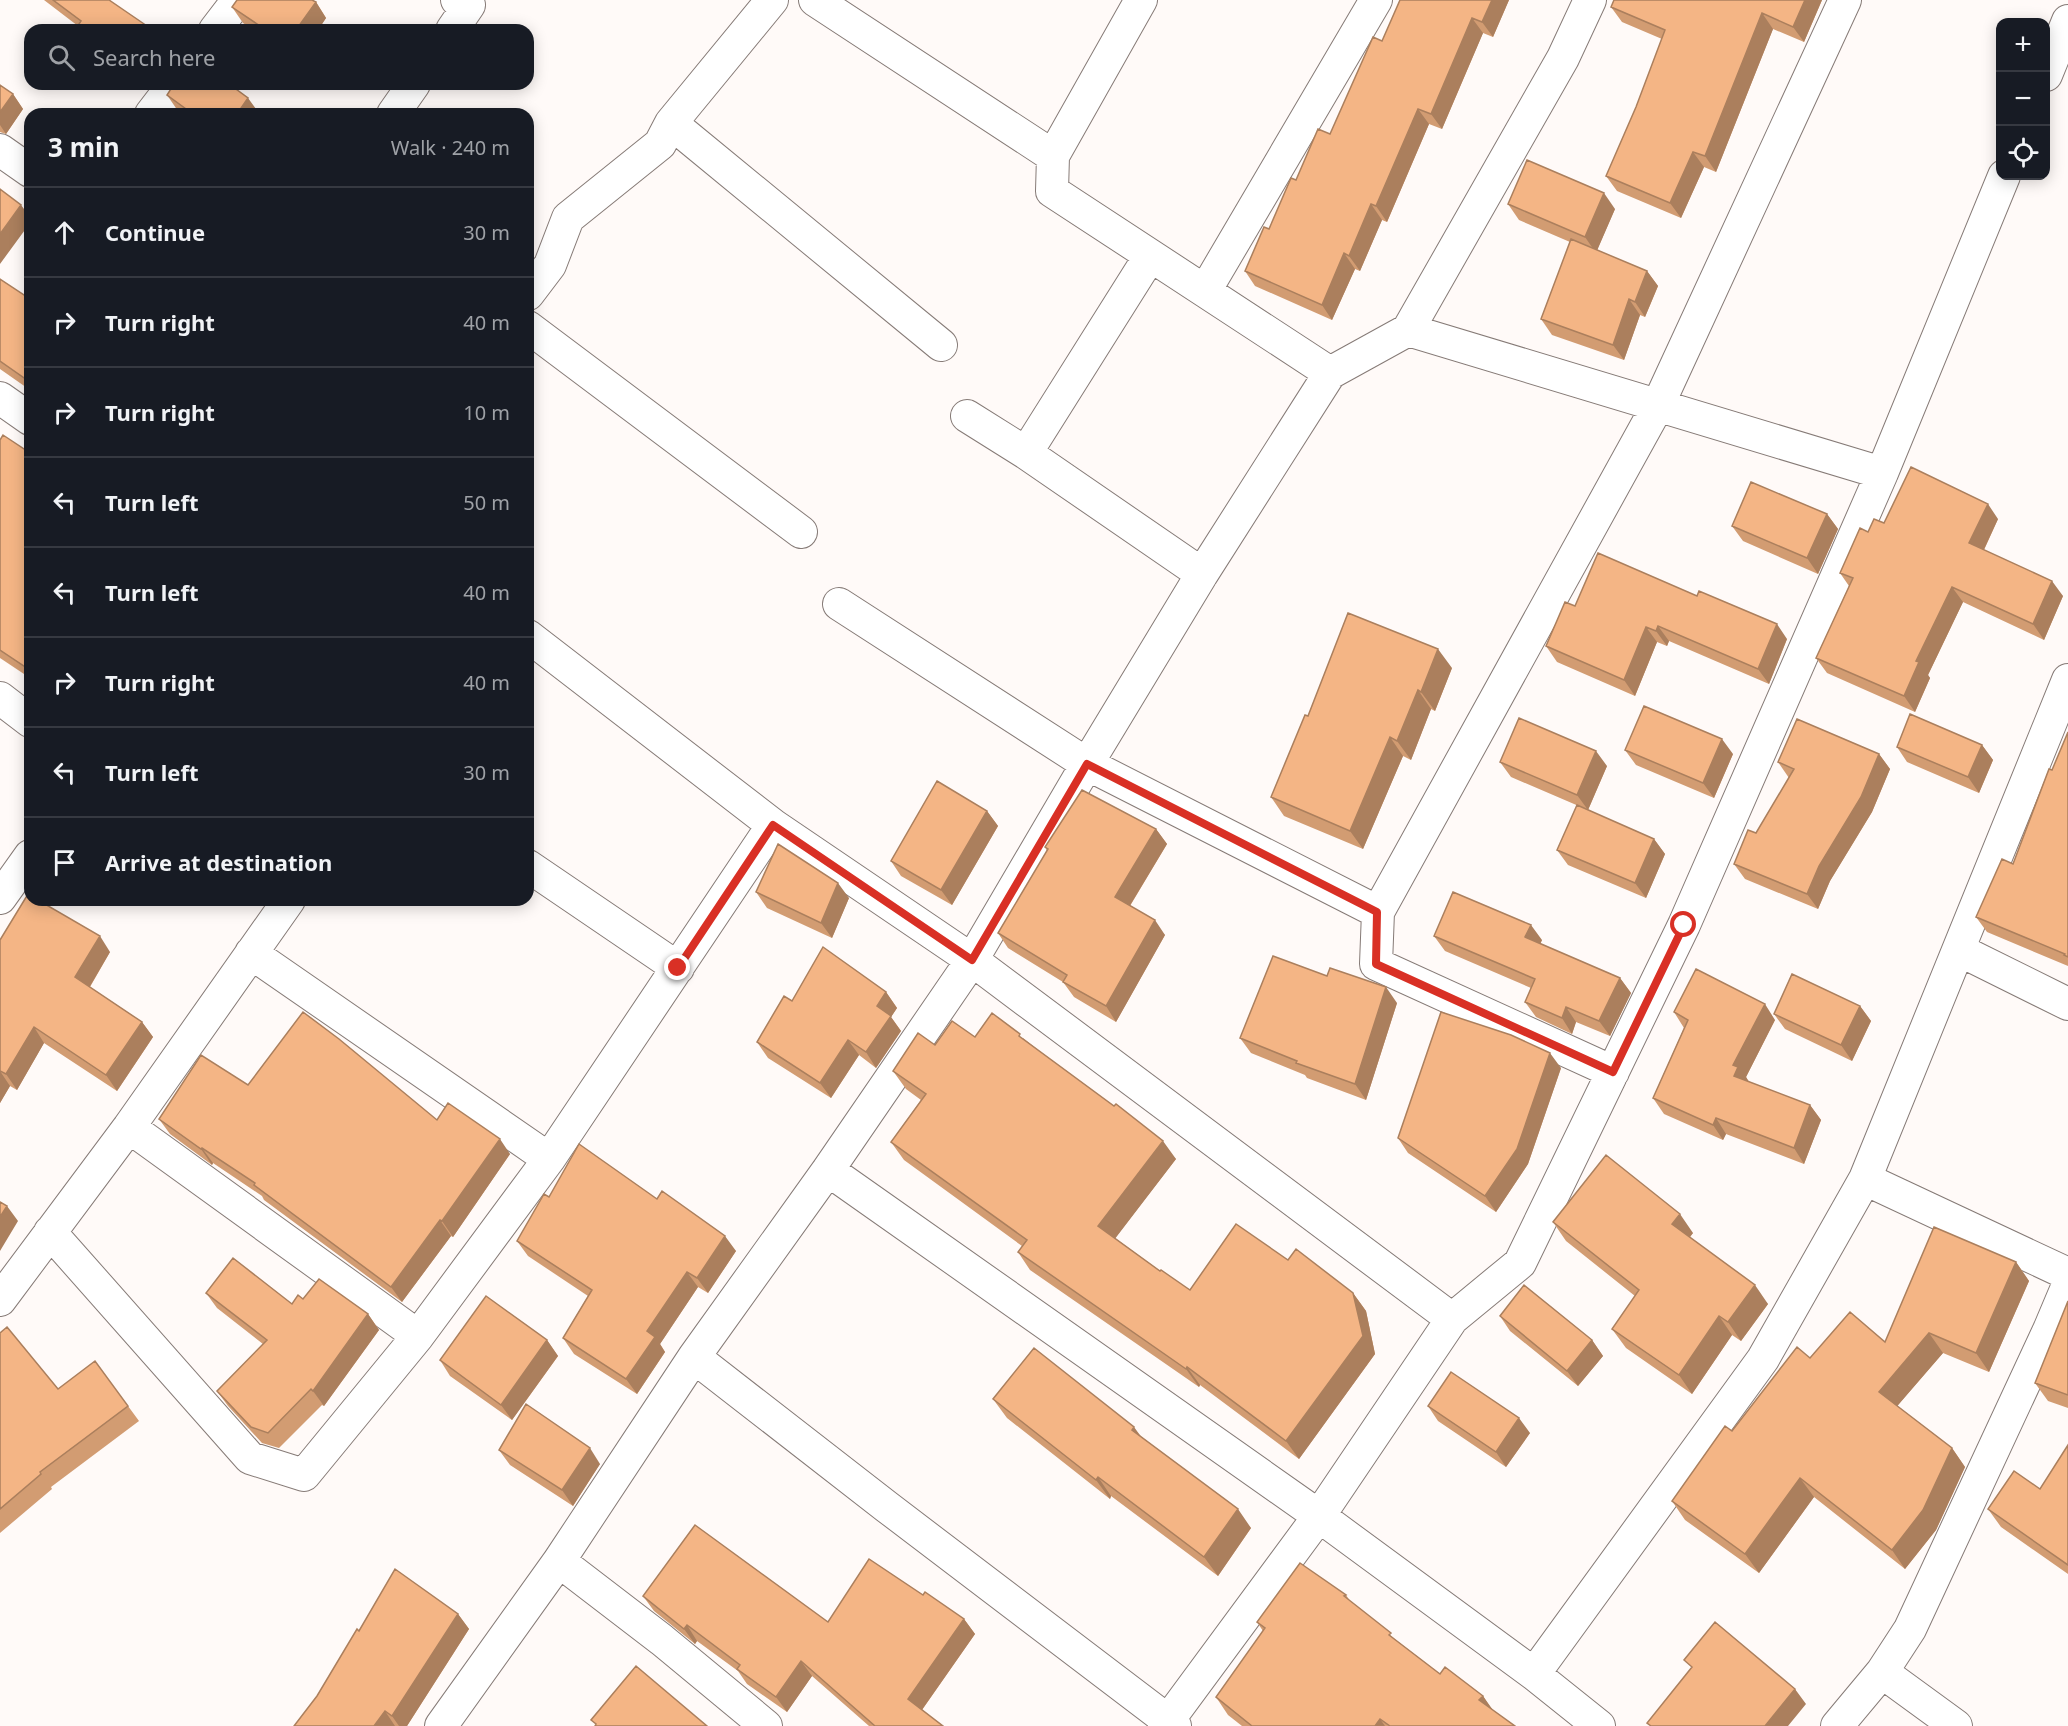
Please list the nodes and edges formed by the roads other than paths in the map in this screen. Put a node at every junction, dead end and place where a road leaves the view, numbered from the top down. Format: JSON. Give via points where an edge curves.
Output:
{"nodes":[{"id":1,"x":238,"y":0,"type":"edge"},
{"id":2,"x":457,"y":0,"type":"edge"},
{"id":3,"x":772,"y":0,"type":"edge"},
{"id":4,"x":815,"y":0,"type":"edge"},
{"id":5,"x":1141,"y":0,"type":"edge"},
{"id":6,"x":1376,"y":0,"type":"edge"},
{"id":7,"x":1590,"y":0,"type":"edge"},
{"id":8,"x":1845,"y":0,"type":"edge"},
{"id":9,"x":2068,"y":21,"type":"edge"},
{"id":10,"x":220,"y":24,"type":"edge"},
{"id":11,"x":456,"y":24,"type":"edge"},
{"id":12,"x":2047,"y":72,"type":"edge"},
{"id":13,"x":169,"y":90,"type":"edge"},
{"id":14,"x":410,"y":90,"type":"edge"},
{"id":15,"x":156,"y":108,"type":"edge"},
{"id":16,"x":397,"y":108,"type":"edge"},
{"id":17,"x":671,"y":123,"type":"junction"},
{"id":18,"x":0,"y":150,"type":"edge"},
{"id":19,"x":1053,"y":156,"type":"junction"},
{"id":20,"x":24,"y":167,"type":"edge"},
{"id":21,"x":2002,"y":180,"type":"edge"},
{"id":22,"x":1150,"y":256,"type":"junction"},
{"id":23,"x":534,"y":286,"type":"edge"},
{"id":24,"x":1205,"y":291,"type":"junction"},
{"id":25,"x":1408,"y":330,"type":"junction"},
{"id":26,"x":534,"y":332,"type":"edge"},
{"id":27,"x":941,"y":345,"type":"dead end"},
{"id":28,"x":1330,"y":373,"type":"junction"},
{"id":29,"x":0,"y":398,"type":"edge"},
{"id":30,"x":1658,"y":405,"type":"junction"},
{"id":31,"x":24,"y":415,"type":"edge"},
{"id":32,"x":967,"y":416,"type":"dead end"},
{"id":33,"x":1026,"y":453,"type":"junction"},
{"id":34,"x":1882,"y":473,"type":"junction"},
{"id":35,"x":801,"y":532,"type":"dead end"},
{"id":36,"x":1202,"y":574,"type":"junction"},
{"id":37,"x":839,"y":604,"type":"dead end"},
{"id":38,"x":534,"y":641,"type":"edge"},
{"id":39,"x":2068,"y":680,"type":"edge"},
{"id":40,"x":0,"y":699,"type":"edge"},
{"id":41,"x":24,"y":717,"type":"edge"},
{"id":42,"x":1087,"y":764,"type":"junction"},
{"id":43,"x":773,"y":825,"type":"junction"},
{"id":44,"x":24,"y":864,"type":"edge"},
{"id":45,"x":534,"y":870,"type":"edge"},
{"id":46,"x":0,"y":898,"type":"edge"},
{"id":47,"x":277,"y":906,"type":"edge"},
{"id":48,"x":1377,"y":912,"type":"junction"},
{"id":49,"x":1959,"y":950,"type":"junction"},
{"id":50,"x":251,"y":953,"type":"junction"},
{"id":51,"x":972,"y":960,"type":"junction"},
{"id":52,"x":678,"y":968,"type":"junction"},
{"id":53,"x":2068,"y":1004,"type":"edge"},
{"id":54,"x":1613,"y":1072,"type":"junction"},
{"id":55,"x":129,"y":1127,"type":"junction"},
{"id":56,"x":549,"y":1159,"type":"junction"},
{"id":57,"x":828,"y":1170,"type":"junction"},
{"id":58,"x":1865,"y":1179,"type":"junction"},
{"id":59,"x":50,"y":1232,"type":"junction"},
{"id":60,"x":2068,"y":1275,"type":"edge"},
{"id":61,"x":2068,"y":1285,"type":"edge"},
{"id":62,"x":0,"y":1300,"type":"edge"},
{"id":63,"x":1452,"y":1319,"type":"junction"},
{"id":64,"x":418,"y":1336,"type":"junction"},
{"id":65,"x":694,"y":1357,"type":"junction"},
{"id":66,"x":1318,"y":1516,"type":"junction"},
{"id":67,"x":559,"y":1561,"type":"junction"},
{"id":68,"x":1882,"y":1672,"type":"junction"},
{"id":69,"x":1534,"y":1674,"type":"junction"},
{"id":70,"x":1169,"y":1724,"type":"edge"},
{"id":71,"x":441,"y":1726,"type":"edge"},
{"id":72,"x":766,"y":1726,"type":"edge"},
{"id":73,"x":1599,"y":1726,"type":"edge"},
{"id":74,"x":1837,"y":1726,"type":"edge"},
{"id":75,"x":1956,"y":1726,"type":"edge"}],
"edges":[{"from":1,"to":10,"type":"street"},
{"from":2,"to":11,"type":"street","via":[[469,5]]},
{"from":3,"to":17,"type":"street"},
{"from":4,"to":19,"type":"street"},
{"from":5,"to":19,"type":"street"},
{"from":6,"to":24,"type":"street"},
{"from":7,"to":25,"type":"street","via":[[1563,58]]},
{"from":8,"to":30,"type":"street"},
{"from":9,"to":12,"type":"street"},
{"from":13,"to":15,"type":"street"},
{"from":14,"to":16,"type":"street"},
{"from":17,"to":23,"type":"street","via":[[660,144],[568,218],[550,266]]},
{"from":17,"to":27,"type":"street"},
{"from":18,"to":20,"type":"street"},
{"from":19,"to":22,"type":"street","via":[[1052,191]]},
{"from":21,"to":34,"type":"street"},
{"from":22,"to":24,"type":"street"},
{"from":22,"to":33,"type":"street"},
{"from":24,"to":28,"type":"street"},
{"from":25,"to":28,"type":"street"},
{"from":25,"to":30,"type":"street"},
{"from":26,"to":35,"type":"street"},
{"from":28,"to":36,"type":"street"},
{"from":29,"to":31,"type":"street"},
{"from":30,"to":34,"type":"street"},
{"from":30,"to":48,"type":"street"},
{"from":32,"to":33,"type":"street"},
{"from":33,"to":36,"type":"street"},
{"from":34,"to":54,"type":"street","via":[[1684,925]]},
{"from":36,"to":42,"type":"street"},
{"from":37,"to":42,"type":"street"},
{"from":38,"to":43,"type":"street"},
{"from":39,"to":49,"type":"street"},
{"from":40,"to":41,"type":"street"},
{"from":42,"to":48,"type":"street"},
{"from":42,"to":51,"type":"street"},
{"from":43,"to":51,"type":"street"},
{"from":43,"to":52,"type":"street"},
{"from":44,"to":46,"type":"street"},
{"from":45,"to":52,"type":"street"},
{"from":47,"to":50,"type":"street"},
{"from":48,"to":54,"type":"street","via":[[1376,964]]},
{"from":49,"to":53,"type":"street"},
{"from":49,"to":58,"type":"street"},
{"from":50,"to":55,"type":"street"},
{"from":50,"to":56,"type":"street"},
{"from":51,"to":57,"type":"street"},
{"from":51,"to":63,"type":"street"},
{"from":52,"to":56,"type":"street"},
{"from":54,"to":63,"type":"street","via":[[1520,1263]]},
{"from":55,"to":59,"type":"street"},
{"from":55,"to":64,"type":"street"},
{"from":56,"to":64,"type":"street"},
{"from":57,"to":65,"type":"street"},
{"from":57,"to":66,"type":"street"},
{"from":58,"to":60,"type":"street"},
{"from":58,"to":69,"type":"street","via":[[1763,1359]]},
{"from":59,"to":62,"type":"street"},
{"from":59,"to":64,"type":"street","via":[[250,1458],[304,1475]]},
{"from":61,"to":68,"type":"street","via":[[1910,1629]]},
{"from":63,"to":66,"type":"street"},
{"from":65,"to":67,"type":"street"},
{"from":65,"to":70,"type":"street"},
{"from":66,"to":69,"type":"street"},
{"from":66,"to":70,"type":"street"},
{"from":67,"to":71,"type":"street"},
{"from":67,"to":72,"type":"street"},
{"from":68,"to":74,"type":"street"},
{"from":68,"to":75,"type":"street"},
{"from":69,"to":73,"type":"street"}]}
